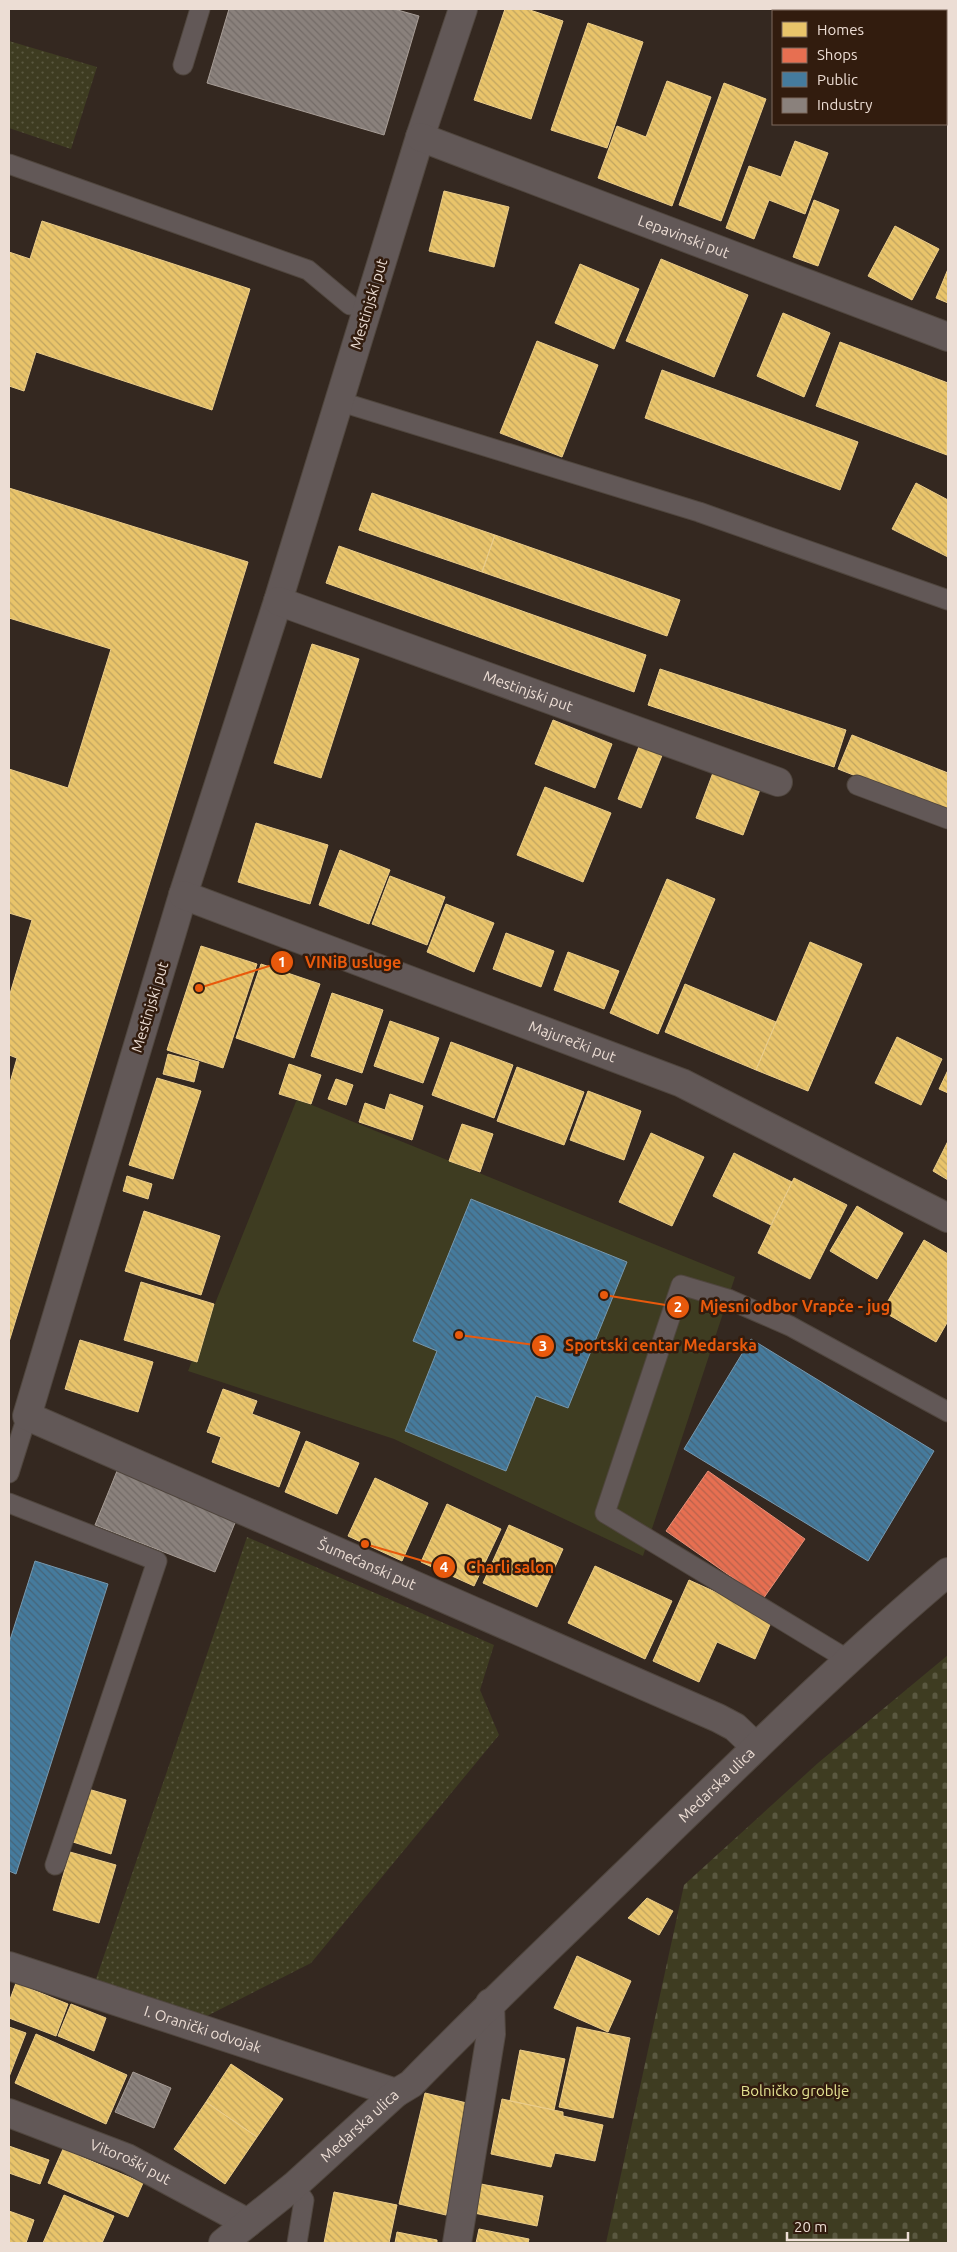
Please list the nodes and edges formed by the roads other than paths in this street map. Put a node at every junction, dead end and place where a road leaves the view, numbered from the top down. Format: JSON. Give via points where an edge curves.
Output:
{"nodes":[{"id":1,"x":200,"y":9,"type":"edge"},
{"id":2,"x":463,"y":9,"type":"edge"},
{"id":3,"x":183,"y":65,"type":"dead end"},
{"id":4,"x":420,"y":138,"type":"junction"},
{"id":5,"x":9,"y":164,"type":"edge"},
{"id":6,"x":350,"y":306,"type":"dead end"},
{"id":7,"x":948,"y":337,"type":"edge"},
{"id":8,"x":338,"y":401,"type":"junction"},
{"id":9,"x":948,"y":600,"type":"edge"},
{"id":10,"x":278,"y":601,"type":"junction"},
{"id":11,"x":778,"y":782,"type":"dead end"},
{"id":12,"x":857,"y":785,"type":"dead end"},
{"id":13,"x":948,"y":819,"type":"edge"},
{"id":14,"x":183,"y":895,"type":"junction"},
{"id":15,"x":948,"y":1218,"type":"edge"},
{"id":16,"x":948,"y":1412,"type":"edge"},
{"id":17,"x":27,"y":1416,"type":"junction"},
{"id":18,"x":10,"y":1468,"type":"edge"},
{"id":19,"x":9,"y":1503,"type":"edge"},
{"id":20,"x":948,"y":1572,"type":"edge"},
{"id":21,"x":850,"y":1661,"type":"junction"},
{"id":22,"x":756,"y":1747,"type":"junction"},
{"id":23,"x":55,"y":1865,"type":"dead end"},
{"id":24,"x":9,"y":1966,"type":"edge"},
{"id":25,"x":490,"y":2004,"type":"junction"},
{"id":26,"x":396,"y":2092,"type":"junction"},
{"id":27,"x":9,"y":2113,"type":"edge"},
{"id":28,"x":294,"y":2186,"type":"junction"},
{"id":29,"x":248,"y":2223,"type":"junction"},
{"id":30,"x":223,"y":2243,"type":"edge"},
{"id":31,"x":297,"y":2243,"type":"edge"},
{"id":32,"x":457,"y":2243,"type":"edge"}],
"edges":[{"from":1,"to":3,"type":"lane"},
{"from":2,"to":4,"type":"street","name":"Mestinjski put"},
{"from":4,"to":7,"type":"street","name":"Lepavinski put"},
{"from":4,"to":8,"type":"street","name":"Mestinjski put"},
{"from":5,"to":6,"type":"lane","via":[[308,270]]},
{"from":8,"to":9,"type":"lane","via":[[699,512]]},
{"from":8,"to":10,"type":"street","name":"Mestinjski put"},
{"from":10,"to":11,"type":"street","name":"Mestinjski put"},
{"from":10,"to":14,"type":"street","name":"Mestinjski put"},
{"from":12,"to":13,"type":"lane"},
{"from":14,"to":15,"type":"street","name":"Majurečki put","via":[[682,1083]]},
{"from":14,"to":17,"type":"street","name":"Mestinjski put"},
{"from":16,"to":21,"type":"lane","via":[[790,1326],[728,1299],[680,1285],[605,1513]]},
{"from":17,"to":18,"type":"lane"},
{"from":17,"to":22,"type":"street","name":"Šumećanski put","via":[[718,1718]]},
{"from":19,"to":23,"type":"lane","via":[[157,1561]]},
{"from":20,"to":21,"type":"street","name":"Medarska ulica"},
{"from":21,"to":22,"type":"street","name":"Medarska ulica"},
{"from":22,"to":25,"type":"street","name":"Medarska ulica"},
{"from":24,"to":26,"type":"street","name":"I. Oranički odvojak"},
{"from":25,"to":26,"type":"street","name":"Medarska ulica","via":[[411,2084]]},
{"from":25,"to":32,"type":"street","via":[[492,2034]]},
{"from":26,"to":28,"type":"street","name":"Medarska ulica"},
{"from":27,"to":29,"type":"street","name":"Vitoroški put","via":[[127,2158]]},
{"from":28,"to":29,"type":"street","name":"Medarska ulica"},
{"from":28,"to":31,"type":"lane","via":[[304,2200]]},
{"from":29,"to":30,"type":"street","name":"Medarska ulica"}]}
